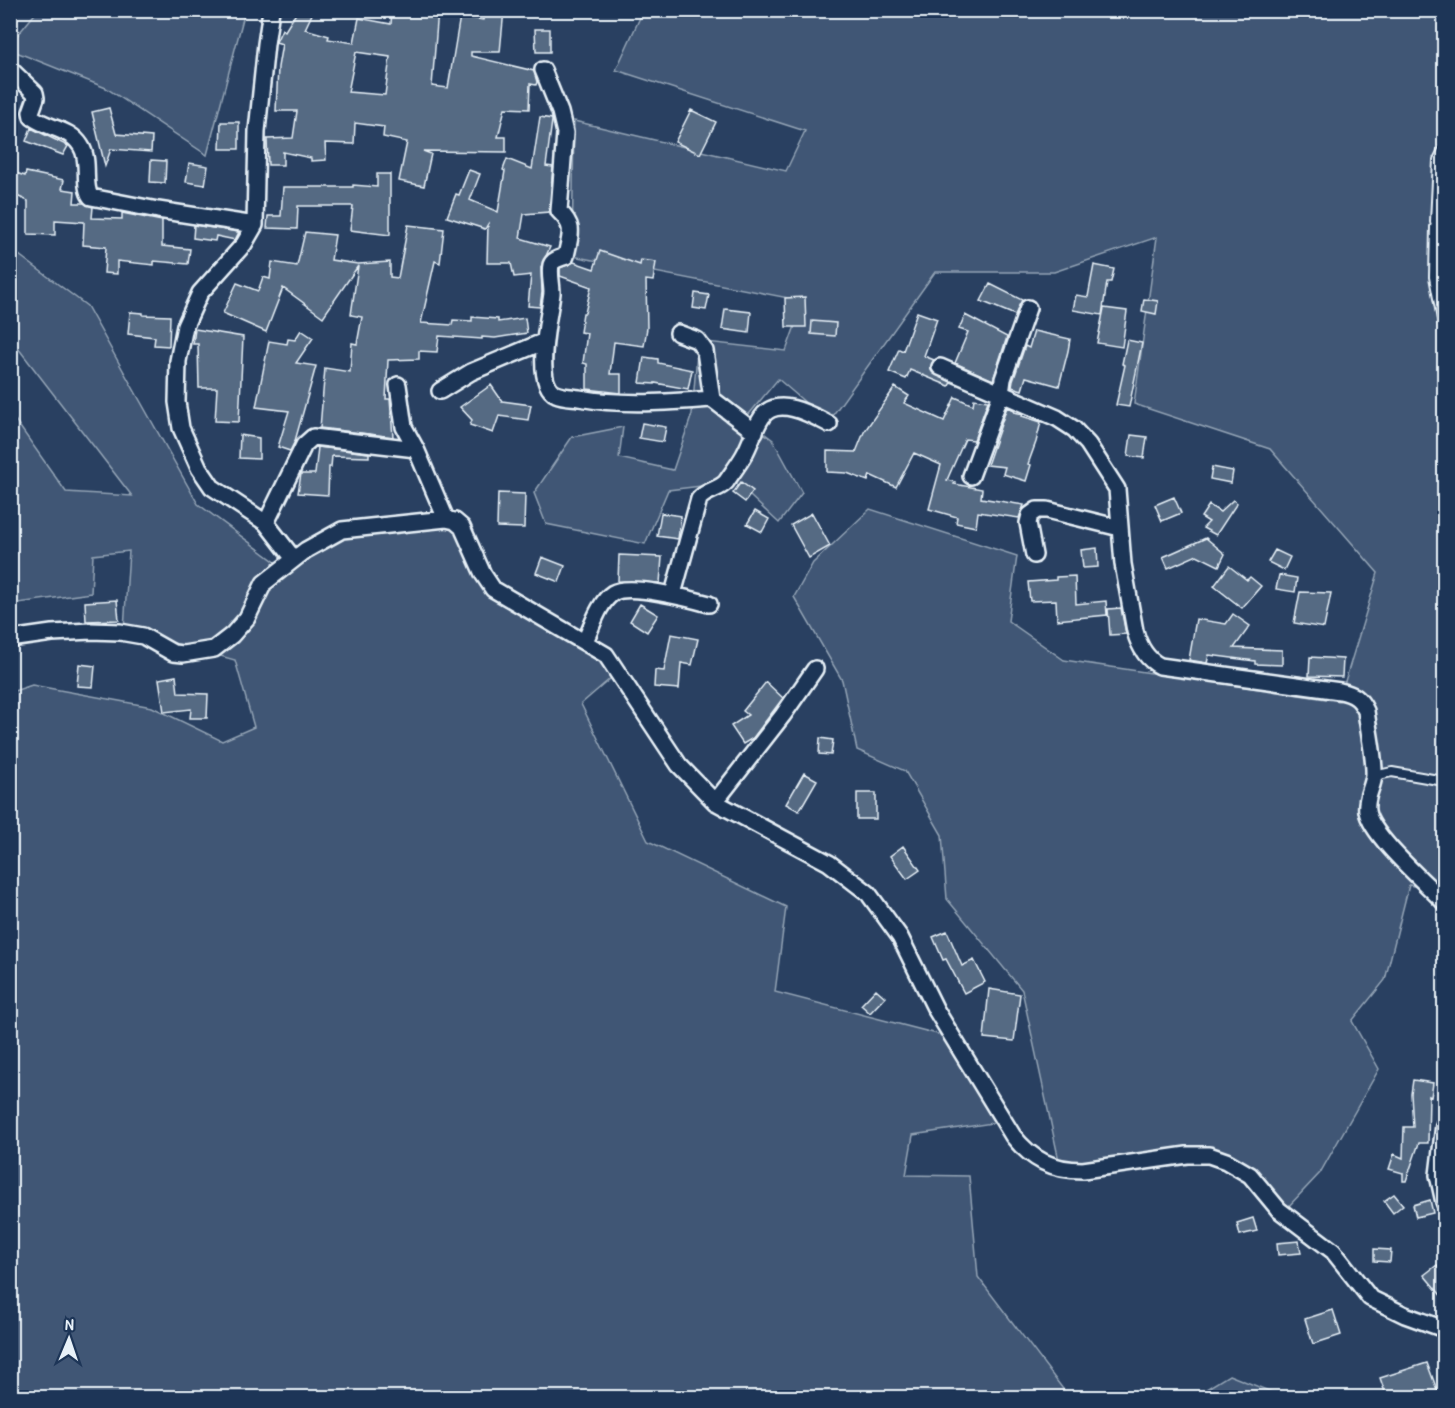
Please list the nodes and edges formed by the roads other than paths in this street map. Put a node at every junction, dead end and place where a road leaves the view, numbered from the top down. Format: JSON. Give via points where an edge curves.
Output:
{"nodes":[{"id":1,"x":271,"y":10,"type":"edge"},
{"id":2,"x":10,"y":69,"type":"edge"},
{"id":3,"x":543,"y":70,"type":"dead end"},
{"id":4,"x":1444,"y":148,"type":"edge"},
{"id":5,"x":1444,"y":206,"type":"edge"},
{"id":6,"x":255,"y":225,"type":"junction"},
{"id":7,"x":1435,"y":227,"type":"junction"},
{"id":8,"x":1029,"y":308,"type":"dead end"},
{"id":9,"x":1444,"y":330,"type":"edge"},
{"id":10,"x":678,"y":333,"type":"dead end"},
{"id":11,"x":545,"y":340,"type":"junction"},
{"id":12,"x":940,"y":367,"type":"dead end"},
{"id":13,"x":398,"y":385,"type":"dead end"},
{"id":14,"x":441,"y":391,"type":"dead end"},
{"id":15,"x":1001,"y":394,"type":"junction"},
{"id":16,"x":712,"y":399,"type":"junction"},
{"id":17,"x":829,"y":424,"type":"dead end"},
{"id":18,"x":755,"y":432,"type":"junction"},
{"id":19,"x":416,"y":449,"type":"junction"},
{"id":20,"x":971,"y":476,"type":"dead end"},
{"id":21,"x":446,"y":519,"type":"junction"},
{"id":22,"x":266,"y":523,"type":"junction"},
{"id":23,"x":1120,"y":528,"type":"junction"},
{"id":24,"x":1034,"y":555,"type":"dead end"},
{"id":25,"x":294,"y":559,"type":"junction"},
{"id":26,"x":673,"y":594,"type":"junction"},
{"id":27,"x":710,"y":604,"type":"dead end"},
{"id":28,"x":10,"y":639,"type":"edge"},
{"id":29,"x":585,"y":641,"type":"junction"},
{"id":30,"x":815,"y":669,"type":"dead end"},
{"id":31,"x":1374,"y":776,"type":"junction"},
{"id":32,"x":1444,"y":781,"type":"edge"},
{"id":33,"x":715,"y":802,"type":"junction"},
{"id":34,"x":1444,"y":902,"type":"edge"},
{"id":35,"x":1444,"y":1125,"type":"edge"},
{"id":36,"x":1444,"y":1202,"type":"edge"},
{"id":37,"x":1444,"y":1329,"type":"edge"}],
"edges":[{"from":1,"to":6,"type":"street","via":[[257,131]]},
{"from":2,"to":6,"type":"street","via":[[35,93],[32,117],[68,133],[83,147],[87,193],[91,197]]},
{"from":3,"to":11,"type":"street","via":[[565,132],[559,211],[572,228],[566,256],[551,265],[552,293]]},
{"from":4,"to":7,"type":"lane","via":[[1438,160]]},
{"from":5,"to":7,"type":"lane"},
{"from":6,"to":22,"type":"street","via":[[244,244],[200,293],[185,326],[178,361],[177,402],[181,428],[199,468],[213,487]]},
{"from":7,"to":9,"type":"lane","via":[[1434,278]]},
{"from":8,"to":15,"type":"street"},
{"from":10,"to":16,"type":"street","via":[[697,340],[705,351]]},
{"from":11,"to":14,"type":"street","via":[[471,372]]},
{"from":11,"to":16,"type":"street","via":[[544,375],[557,395],[635,404]]},
{"from":12,"to":15,"type":"street"},
{"from":13,"to":19,"type":"street","via":[[404,427]]},
{"from":15,"to":20,"type":"street"},
{"from":15,"to":23,"type":"street","via":[[1057,418],[1088,444],[1117,489]]},
{"from":16,"to":18,"type":"street"},
{"from":17,"to":18,"type":"street","via":[[785,407],[775,408],[763,416]]},
{"from":18,"to":26,"type":"street","via":[[745,455],[723,485],[699,499]]},
{"from":19,"to":21,"type":"street"},
{"from":19,"to":22,"type":"street","via":[[313,438],[304,445]]},
{"from":21,"to":25,"type":"street","via":[[342,530]]},
{"from":21,"to":29,"type":"street","via":[[462,527],[493,589]]},
{"from":22,"to":25,"type":"street"},
{"from":23,"to":24,"type":"street","via":[[1036,510],[1028,522]]},
{"from":23,"to":31,"type":"street","via":[[1134,631],[1149,661],[1160,666],[1354,694],[1366,711]]},
{"from":25,"to":28,"type":"street","via":[[264,583],[247,618],[214,648],[183,654],[142,636],[120,632],[52,633]]},
{"from":26,"to":27,"type":"street"},
{"from":26,"to":29,"type":"street","via":[[614,592],[605,601]]},
{"from":29,"to":33,"type":"street","via":[[606,655],[679,765]]},
{"from":30,"to":33,"type":"street"},
{"from":31,"to":32,"type":"lane","via":[[1392,772]]},
{"from":31,"to":34,"type":"street","via":[[1367,796],[1372,825]]},
{"from":33,"to":37,"type":"street","via":[[829,863],[868,893],[900,937],[936,1010],[1025,1151],[1069,1170],[1187,1155],[1209,1155],[1227,1161],[1250,1175],[1279,1210],[1333,1251],[1370,1299]]},
{"from":35,"to":36,"type":"street","via":[[1438,1175]]}]}
